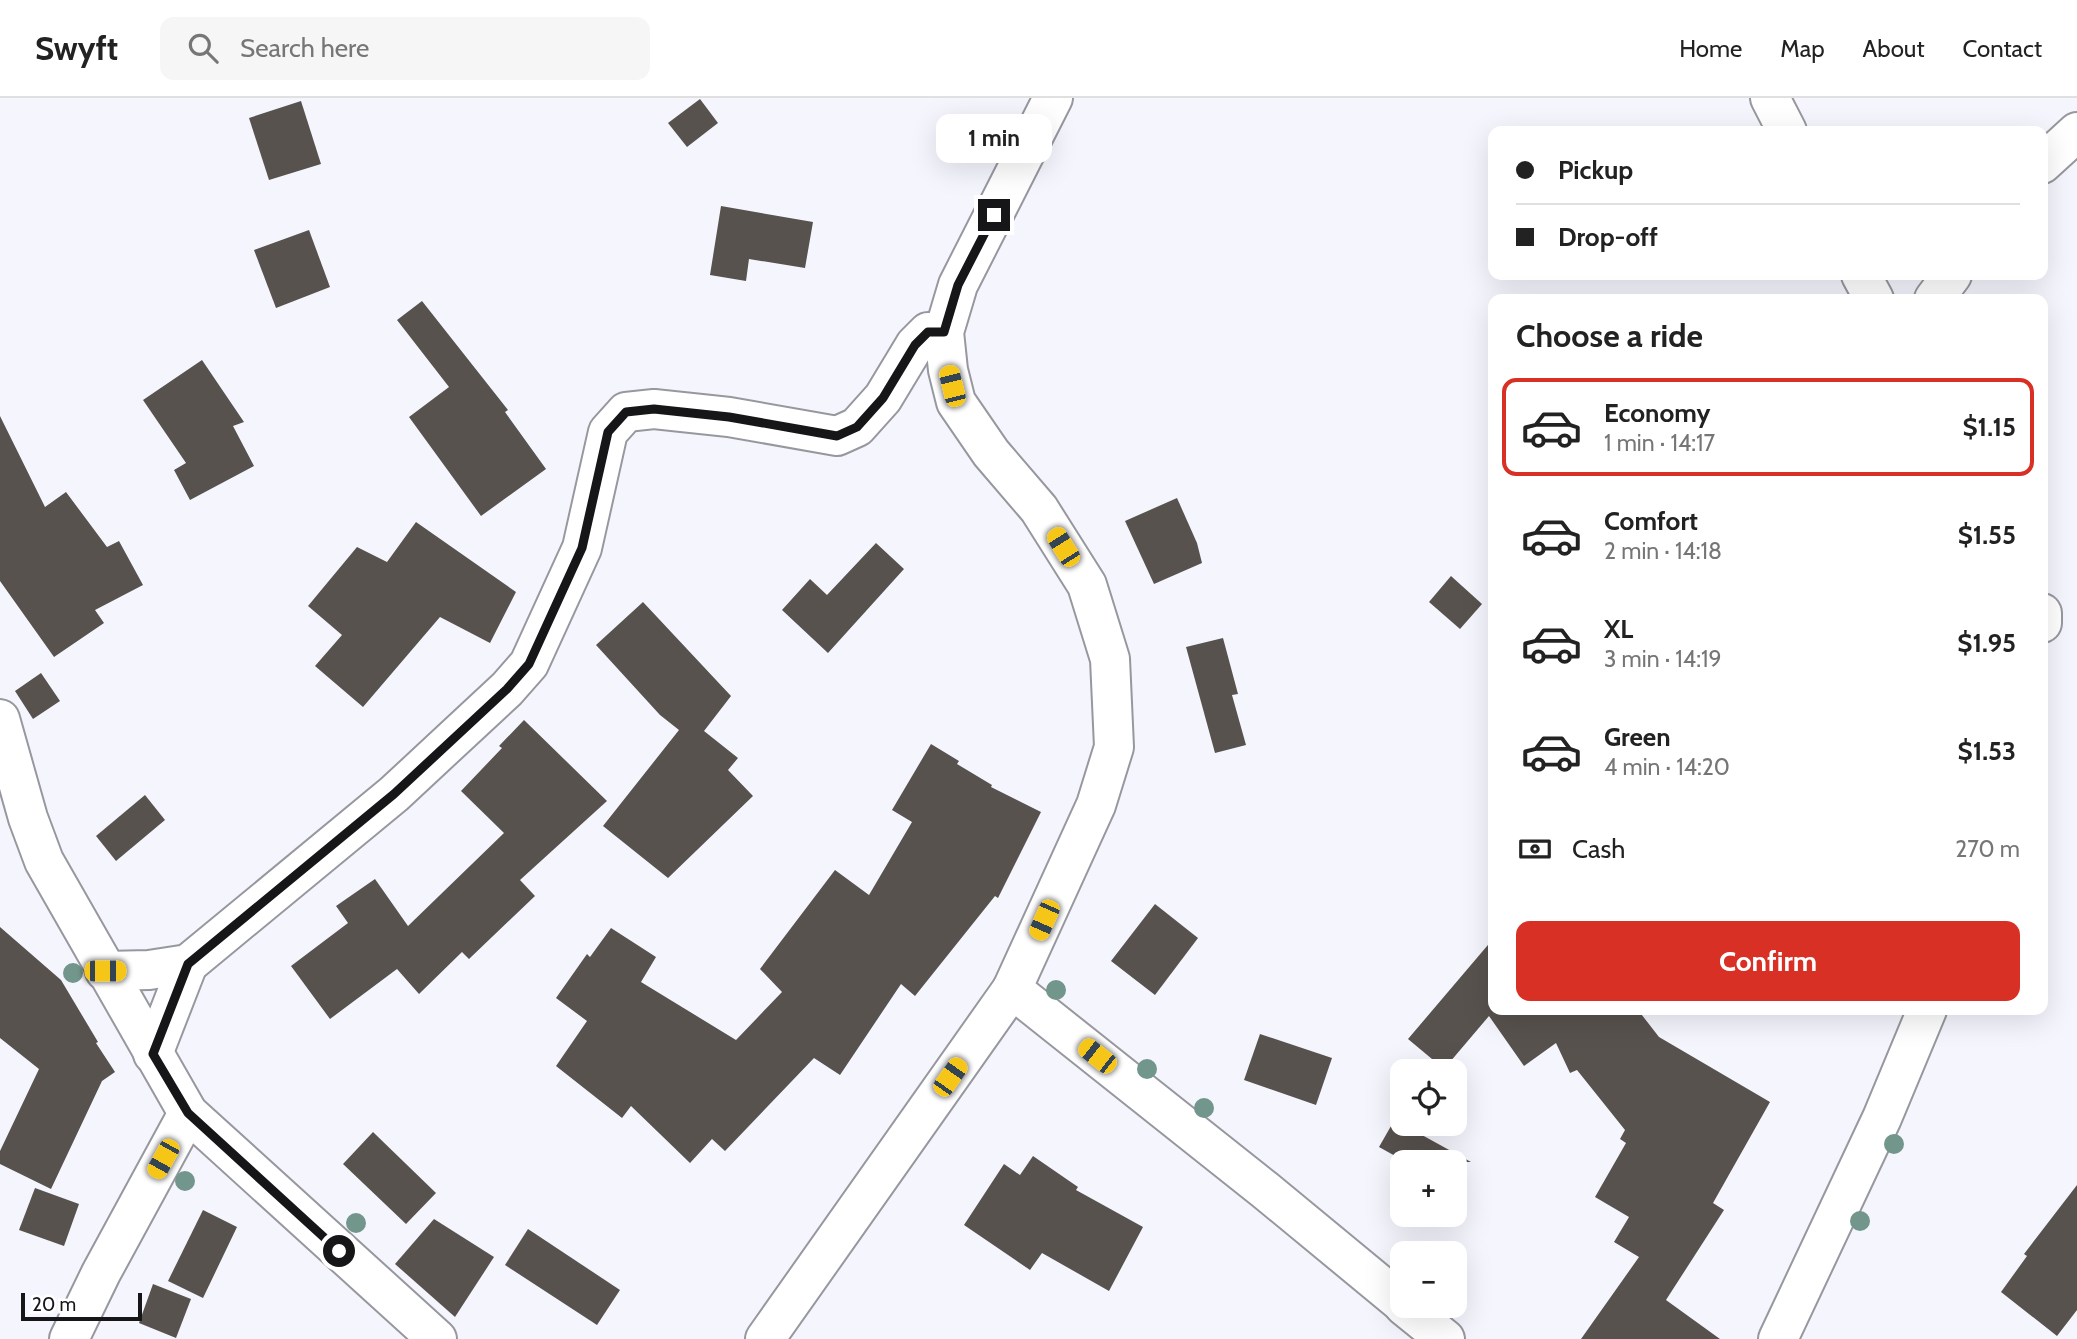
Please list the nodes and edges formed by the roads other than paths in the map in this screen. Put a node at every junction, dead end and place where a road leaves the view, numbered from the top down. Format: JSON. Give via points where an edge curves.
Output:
{"nodes":[{"id":1,"x":1053,"y":98,"type":"edge"},
{"id":2,"x":1770,"y":98,"type":"edge"},
{"id":3,"x":1784,"y":126,"type":"edge"},
{"id":4,"x":2077,"y":132,"type":"edge"},
{"id":5,"x":2048,"y":159,"type":"edge"},
{"id":6,"x":944,"y":332,"type":"junction"},
{"id":7,"x":0,"y":719,"type":"edge"},
{"id":8,"x":188,"y":964,"type":"junction"},
{"id":9,"x":105,"y":971,"type":"junction"},
{"id":10,"x":1012,"y":989,"type":"junction"},
{"id":11,"x":1925,"y":1015,"type":"edge"},
{"id":12,"x":153,"y":1054,"type":"junction"},
{"id":13,"x":188,"y":1113,"type":"junction"},
{"id":14,"x":1390,"y":1293,"type":"edge"},
{"id":15,"x":1420,"y":1318,"type":"edge"},
{"id":16,"x":69,"y":1339,"type":"edge"},
{"id":17,"x":437,"y":1339,"type":"edge"},
{"id":18,"x":765,"y":1339,"type":"edge"},
{"id":19,"x":1445,"y":1339,"type":"edge"},
{"id":20,"x":1778,"y":1339,"type":"edge"}],
"edges":[{"from":1,"to":6,"type":"street","via":[[958,285]]},
{"from":2,"to":3,"type":"street"},
{"from":4,"to":5,"type":"street"},
{"from":6,"to":8,"type":"street","via":[[928,332],[883,398],[857,427],[837,436],[729,417],[654,409],[626,412],[608,432],[582,548],[529,664],[394,794]]},
{"from":6,"to":10,"type":"street","via":[[956,402],[990,453],[1040,509],[1087,585],[1110,659],[1114,747],[1096,806]]},
{"from":7,"to":9,"type":"street","via":[[44,861]]},
{"from":8,"to":9,"type":"street"},
{"from":8,"to":12,"type":"street"},
{"from":9,"to":12,"type":"street"},
{"from":10,"to":14,"type":"street"},
{"from":10,"to":18,"type":"street"},
{"from":11,"to":20,"type":"street"},
{"from":12,"to":13,"type":"street"},
{"from":13,"to":16,"type":"street"},
{"from":13,"to":17,"type":"street"},
{"from":15,"to":19,"type":"street"}]}
